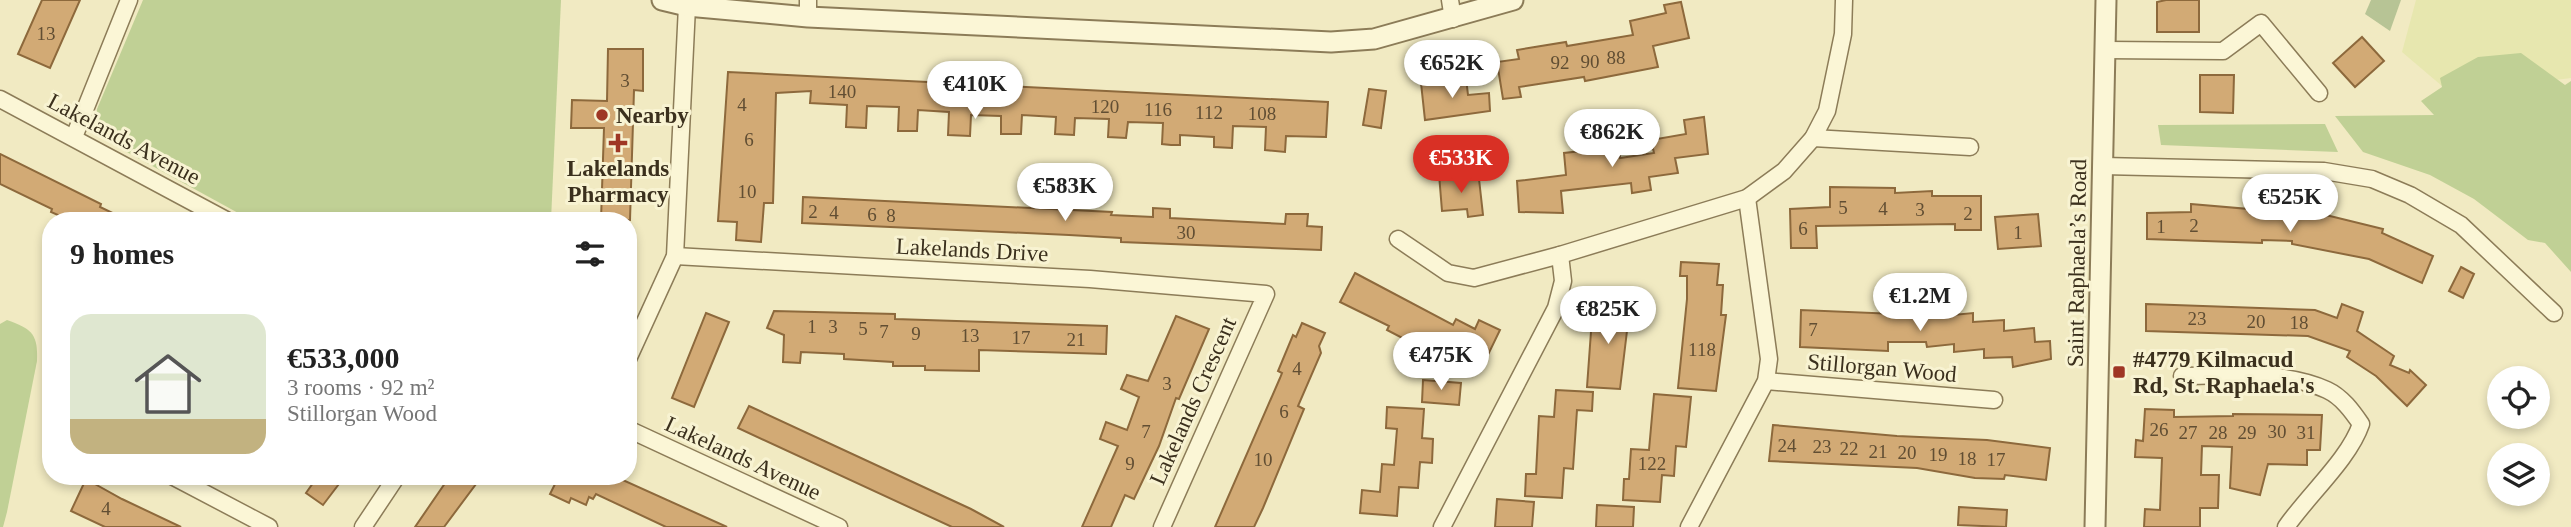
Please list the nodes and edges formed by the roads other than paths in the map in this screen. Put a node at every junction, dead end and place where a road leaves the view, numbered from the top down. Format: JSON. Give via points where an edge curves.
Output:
{"nodes":[{"id":1,"x":129,"y":0,"type":"edge"},
{"id":2,"x":662,"y":0,"type":"edge"},
{"id":3,"x":1513,"y":0,"type":"edge"},
{"id":4,"x":1844,"y":0,"type":"edge"},
{"id":5,"x":2106,"y":0,"type":"edge"},
{"id":6,"x":687,"y":6,"type":"junction"},
{"id":7,"x":808,"y":8,"type":"edge"},
{"id":8,"x":1452,"y":9,"type":"edge"},
{"id":9,"x":2106,"y":50,"type":"junction"},
{"id":10,"x":2319,"y":93,"type":"dead end"},
{"id":11,"x":0,"y":99,"type":"edge"},
{"id":12,"x":74,"y":136,"type":"junction"},
{"id":13,"x":1813,"y":138,"type":"junction"},
{"id":14,"x":1970,"y":147,"type":"dead end"},
{"id":15,"x":2103,"y":166,"type":"junction"},
{"id":16,"x":1747,"y":198,"type":"junction"},
{"id":17,"x":212,"y":212,"type":"edge"},
{"id":18,"x":1398,"y":239,"type":"dead end"},
{"id":19,"x":1560,"y":255,"type":"junction"},
{"id":20,"x":675,"y":256,"type":"junction"},
{"id":21,"x":1266,"y":294,"type":"joint"},
{"id":22,"x":2554,"y":313,"type":"dead end"},
{"id":23,"x":637,"y":339,"type":"edge"},
{"id":24,"x":2182,"y":376,"type":"dead end"},
{"id":25,"x":1766,"y":381,"type":"junction"},
{"id":26,"x":1994,"y":400,"type":"dead end"},
{"id":27,"x":637,"y":433,"type":"edge"},
{"id":28,"x":189,"y":485,"type":"edge"},
{"id":29,"x":391,"y":485,"type":"edge"},
{"id":30,"x":269,"y":527,"type":"edge"},
{"id":31,"x":363,"y":527,"type":"edge"},
{"id":32,"x":838,"y":527,"type":"edge"},
{"id":33,"x":1163,"y":527,"type":"edge"},
{"id":34,"x":1442,"y":527,"type":"edge"},
{"id":35,"x":1689,"y":527,"type":"edge"},
{"id":36,"x":2095,"y":527,"type":"edge"},
{"id":37,"x":2287,"y":527,"type":"edge"}],
"edges":[{"from":1,"to":12,"type":"street"},
{"from":2,"to":6,"type":"street"},
{"from":3,"to":8,"type":"street"},
{"from":4,"to":13,"type":"street","via":[[1843,34],[1827,111]]},
{"from":5,"to":9,"type":"street","name":"Saint Raphaela’s Road"},
{"from":6,"to":7,"type":"street"},
{"from":6,"to":20,"type":"street"},
{"from":7,"to":8,"type":"street","via":[[1320,42],[1374,39]]},
{"from":9,"to":10,"type":"street","via":[[2223,51],[2261,23]]},
{"from":9,"to":15,"type":"street","name":"Saint Raphaela’s Road"},
{"from":11,"to":12,"type":"street","name":"Lakelands Avenue"},
{"from":12,"to":17,"type":"street","name":"Lakelands Avenue"},
{"from":13,"to":14,"type":"street"},
{"from":13,"to":16,"type":"street","via":[[1784,170]]},
{"from":15,"to":22,"type":"street","via":[[2324,170],[2372,178],[2461,225]]},
{"from":15,"to":36,"type":"street","name":"Saint Raphaela’s Road"},
{"from":16,"to":19,"type":"street"},
{"from":16,"to":25,"type":"street","via":[[1769,359]]},
{"from":18,"to":19,"type":"street","via":[[1448,272],[1474,278]]},
{"from":19,"to":34,"type":"street","via":[[1563,281],[1556,308]]},
{"from":20,"to":21,"type":"street","name":"Lakelands Drive","via":[[1090,279]]},
{"from":20,"to":23,"type":"street"},
{"from":21,"to":33,"type":"street","name":"Lakelands Crescent"},
{"from":24,"to":37,"type":"street","via":[[2292,379],[2328,390],[2361,424],[2355,443]]},
{"from":25,"to":26,"type":"street","name":"Stillorgan Wood"},
{"from":25,"to":35,"type":"street"},
{"from":27,"to":32,"type":"street","name":"Lakelands Avenue"},
{"from":28,"to":30,"type":"street"},
{"from":29,"to":31,"type":"street"}]}
